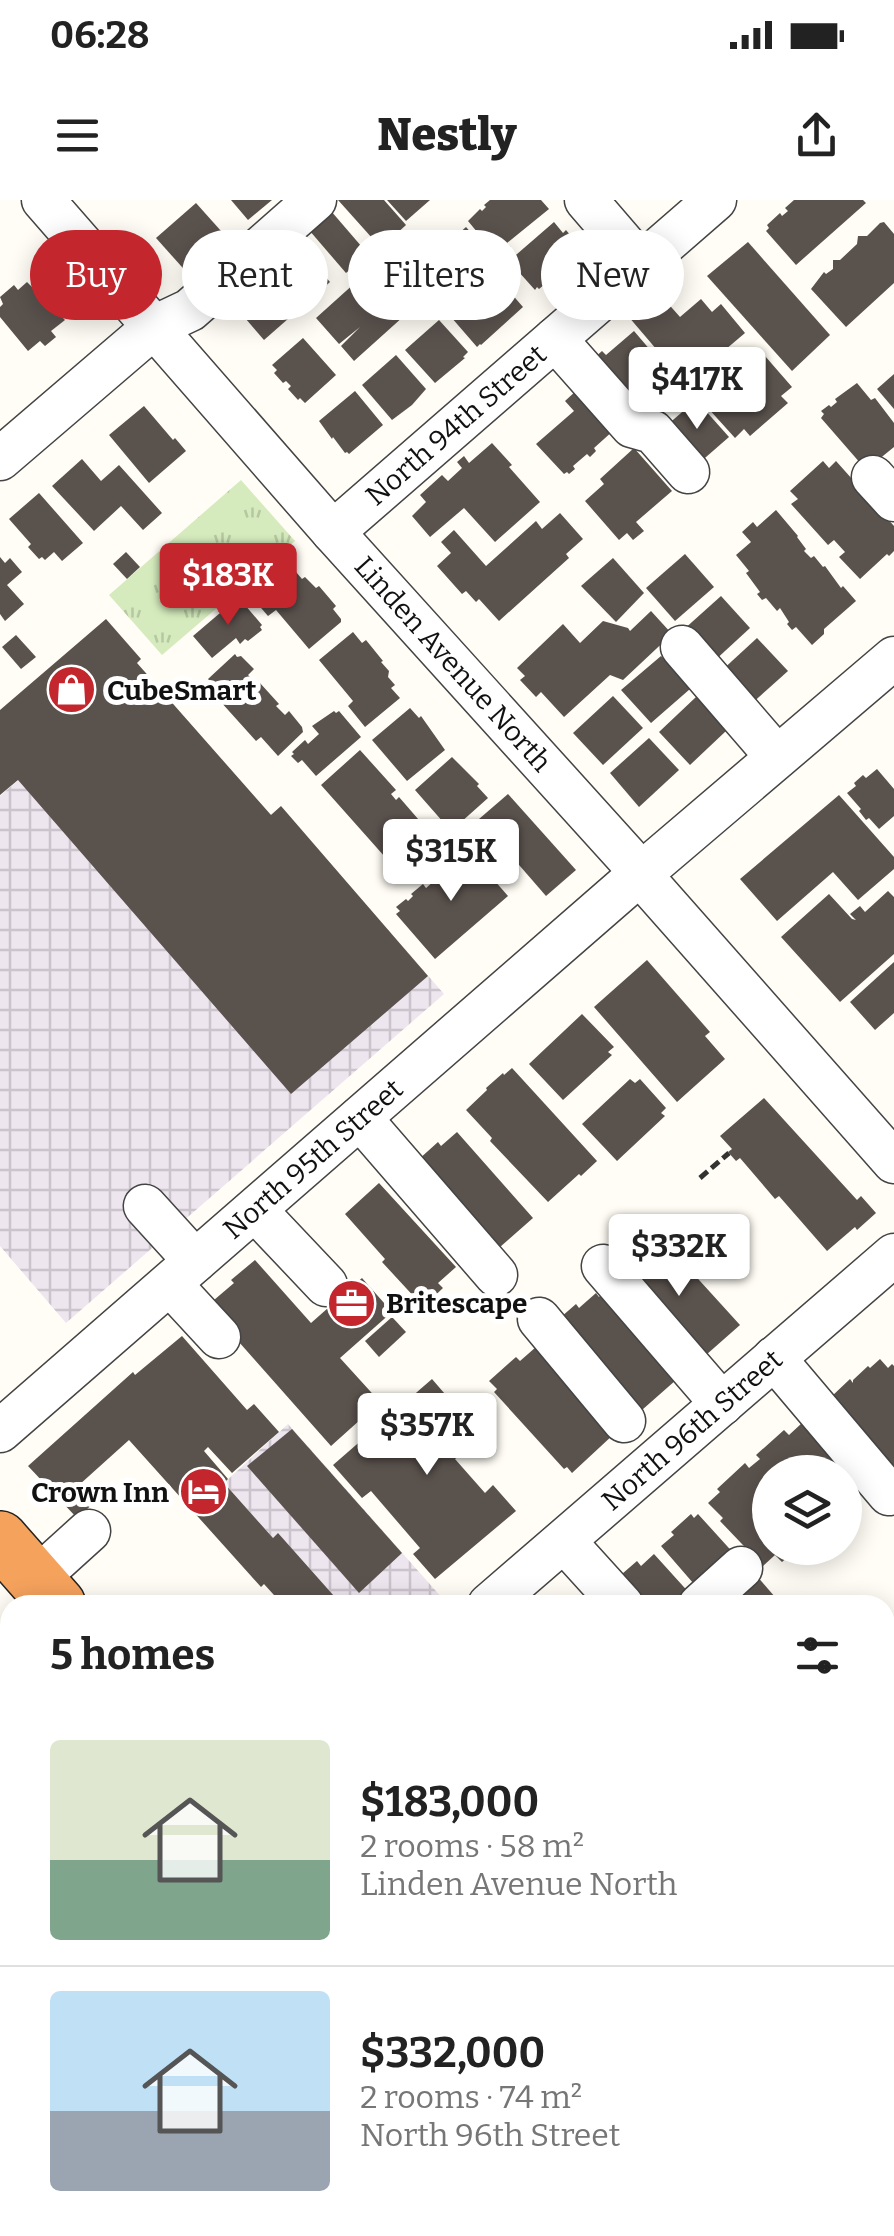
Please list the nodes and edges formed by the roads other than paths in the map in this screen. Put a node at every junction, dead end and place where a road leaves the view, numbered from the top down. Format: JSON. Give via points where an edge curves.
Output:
{"nodes":[{"id":1,"x":43,"y":200,"type":"edge"},
{"id":2,"x":316,"y":200,"type":"edge"},
{"id":3,"x":586,"y":200,"type":"edge"},
{"id":4,"x":715,"y":200,"type":"edge"},
{"id":5,"x":612,"y":230,"type":"edge"},
{"id":6,"x":680,"y":230,"type":"edge"},
{"id":7,"x":575,"y":320,"type":"edge"},
{"id":8,"x":154,"y":327,"type":"junction"},
{"id":9,"x":554,"y":338,"type":"junction"},
{"id":10,"x":0,"y":460,"type":"edge"},
{"id":11,"x":688,"y":472,"type":"dead end"},
{"id":12,"x":333,"y":532,"type":"junction"},
{"id":13,"x":682,"y":646,"type":"dead end"},
{"id":14,"x":894,"y":658,"type":"edge"},
{"id":15,"x":777,"y":758,"type":"junction"},
{"id":16,"x":641,"y":873,"type":"junction"},
{"id":17,"x":360,"y":1118,"type":"junction"},
{"id":18,"x":894,"y":1162,"type":"edge"},
{"id":19,"x":144,"y":1206,"type":"dead end"},
{"id":20,"x":254,"y":1210,"type":"junction"},
{"id":21,"x":894,"y":1255,"type":"edge"},
{"id":22,"x":603,"y":1266,"type":"dead end"},
{"id":23,"x":182,"y":1272,"type":"junction"},
{"id":24,"x":496,"y":1275,"type":"dead end"},
{"id":25,"x":326,"y":1285,"type":"dead end"},
{"id":26,"x":539,"y":1319,"type":"dead end"},
{"id":27,"x":219,"y":1337,"type":"dead end"},
{"id":28,"x":774,"y":1358,"type":"junction"},
{"id":29,"x":722,"y":1404,"type":"junction"},
{"id":30,"x":624,"y":1421,"type":"dead end"},
{"id":31,"x":0,"y":1431,"type":"edge"},
{"id":32,"x":890,"y":1494,"type":"dead end"},
{"id":33,"x":89,"y":1532,"type":"dead end"},
{"id":34,"x":564,"y":1541,"type":"junction"},
{"id":35,"x":742,"y":1568,"type":"dead end"},
{"id":36,"x":24,"y":1575,"type":"edge"},
{"id":37,"x":502,"y":1595,"type":"edge"},
{"id":38,"x":613,"y":1595,"type":"edge"},
{"id":39,"x":711,"y":1595,"type":"edge"}],
"edges":[{"from":1,"to":8,"type":"street","name":"Linden Avenue North"},
{"from":2,"to":8,"type":"street","via":[[190,310]]},
{"from":3,"to":5,"type":"street"},
{"from":4,"to":6,"type":"street","name":"North 94th Street"},
{"from":7,"to":9,"type":"street","name":"North 94th Street"},
{"from":8,"to":10,"type":"street"},
{"from":8,"to":12,"type":"street","name":"Linden Avenue North"},
{"from":9,"to":11,"type":"street","via":[[632,426],[653,432]]},
{"from":9,"to":12,"type":"street","name":"North 94th Street"},
{"from":12,"to":16,"type":"street","name":"Linden Avenue North"},
{"from":13,"to":15,"type":"street"},
{"from":14,"to":15,"type":"street","name":"North 95th Street"},
{"from":15,"to":16,"type":"street","name":"North 95th Street"},
{"from":16,"to":17,"type":"street","name":"North 95th Street"},
{"from":16,"to":18,"type":"street","name":"Linden Avenue North"},
{"from":17,"to":20,"type":"street","name":"North 95th Street"},
{"from":17,"to":24,"type":"street"},
{"from":19,"to":23,"type":"street"},
{"from":20,"to":23,"type":"street","name":"North 95th Street"},
{"from":20,"to":25,"type":"street"},
{"from":21,"to":28,"type":"street","name":"North 96th Street"},
{"from":22,"to":29,"type":"street"},
{"from":23,"to":27,"type":"street"},
{"from":23,"to":31,"type":"street","name":"North 95th Street"},
{"from":26,"to":30,"type":"street"},
{"from":28,"to":29,"type":"street","name":"North 96th Street"},
{"from":28,"to":32,"type":"street"},
{"from":29,"to":34,"type":"street","name":"North 96th Street"},
{"from":33,"to":36,"type":"street"},
{"from":34,"to":37,"type":"street","name":"North 96th Street"},
{"from":34,"to":38,"type":"street"},
{"from":35,"to":39,"type":"street"}]}
